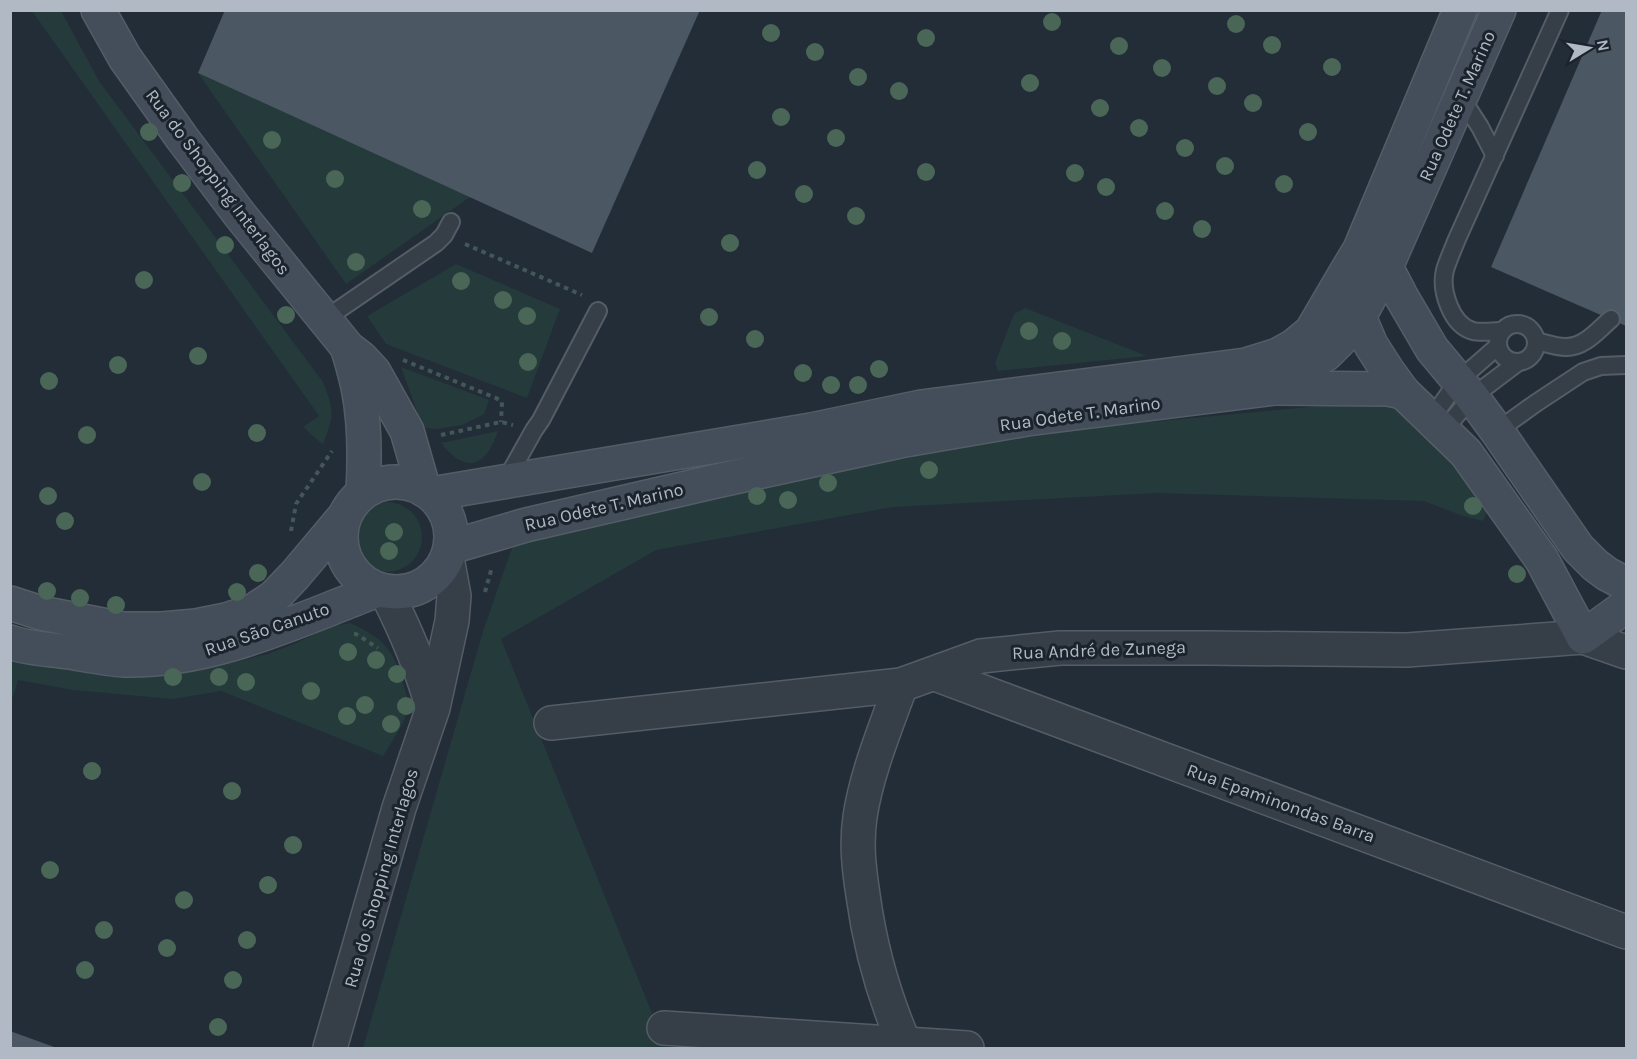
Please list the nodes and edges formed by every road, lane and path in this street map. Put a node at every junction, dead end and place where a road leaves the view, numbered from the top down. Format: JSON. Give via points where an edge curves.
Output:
{"nodes":[{"id":1,"x":98,"y":10,"type":"edge"},
{"id":2,"x":1460,"y":10,"type":"edge"},
{"id":3,"x":1499,"y":10,"type":"edge"},
{"id":4,"x":1560,"y":10,"type":"edge"},
{"id":5,"x":1460,"y":96,"type":"junction"},
{"id":6,"x":1495,"y":156,"type":"junction"},
{"id":7,"x":448,"y":228,"type":"joint"},
{"id":8,"x":1373,"y":258,"type":"junction"},
{"id":9,"x":1342,"y":279,"type":"junction"},
{"id":10,"x":595,"y":305,"type":"joint"},
{"id":11,"x":1359,"y":317,"type":"junction"},
{"id":12,"x":325,"y":319,"type":"junction"},
{"id":13,"x":1611,"y":319,"type":"dead end"},
{"id":14,"x":1500,"y":339,"type":"junction"},
{"id":15,"x":1536,"y":341,"type":"junction"},
{"id":16,"x":354,"y":353,"type":"junction"},
{"id":17,"x":1517,"y":363,"type":"junction"},
{"id":18,"x":1626,"y":365,"type":"edge"},
{"id":19,"x":1275,"y":388,"type":"junction"},
{"id":20,"x":1465,"y":389,"type":"junction"},
{"id":21,"x":1403,"y":392,"type":"junction"},
{"id":22,"x":501,"y":422,"type":"junction"},
{"id":23,"x":534,"y":430,"type":"junction"},
{"id":24,"x":1497,"y":431,"type":"junction"},
{"id":25,"x":363,"y":433,"type":"junction"},
{"id":26,"x":1447,"y":434,"type":"junction"},
{"id":27,"x":439,"y":435,"type":"dead end"},
{"id":28,"x":504,"y":483,"type":"junction"},
{"id":29,"x":363,"y":491,"type":"junction"},
{"id":30,"x":428,"y":492,"type":"junction"},
{"id":31,"x":343,"y":518,"type":"junction"},
{"id":32,"x":449,"y":552,"type":"junction"},
{"id":33,"x":295,"y":575,"type":"junction"},
{"id":34,"x":1626,"y":584,"type":"edge"},
{"id":35,"x":382,"y":591,"type":"junction"},
{"id":36,"x":10,"y":603,"type":"edge"},
{"id":37,"x":1626,"y":606,"type":"edge"},
{"id":38,"x":347,"y":636,"type":"dead end"},
{"id":39,"x":1583,"y":637,"type":"junction"},
{"id":40,"x":10,"y":642,"type":"edge"},
{"id":41,"x":411,"y":642,"type":"junction"},
{"id":42,"x":1626,"y":652,"type":"edge"},
{"id":43,"x":935,"y":674,"type":"junction"},
{"id":44,"x":901,"y":686,"type":"junction"},
{"id":45,"x":433,"y":708,"type":"junction"},
{"id":46,"x":551,"y":723,"type":"dead end"},
{"id":47,"x":1626,"y":932,"type":"edge"},
{"id":48,"x":664,"y":1028,"type":"dead end"},
{"id":49,"x":905,"y":1045,"type":"junction"},
{"id":50,"x":330,"y":1048,"type":"edge"},
{"id":51,"x":967,"y":1048,"type":"edge"}],
"edges":[{"from":1,"to":12,"type":"street","name":"Rua do Shopping Interlagos","via":[[125,58],[182,138]]},
{"from":2,"to":8,"type":"street","name":"Rua Odete T. Marino"},
{"from":3,"to":5,"type":"street","name":"Rua Odete T. Marino"},
{"from":4,"to":6,"type":"lane"},
{"from":5,"to":6,"type":"lane"},
{"from":5,"to":8,"type":"street","name":"Rua Odete T. Marino"},
{"from":6,"to":14,"type":"lane","via":[[1457,239],[1445,272],[1444,290],[1459,322]]},
{"from":7,"to":10,"type":"path"},
{"from":7,"to":12,"type":"lane","via":[[436,243]]},
{"from":8,"to":9,"type":"street","name":"Rua Odete T. Marino"},
{"from":8,"to":11,"type":"street","name":"Rua Odete T. Marino"},
{"from":8,"to":20,"type":"street","via":[[1432,349]]},
{"from":9,"to":11,"type":"street"},
{"from":9,"to":28,"type":"street","name":"Rua Odete T. Marino","via":[[1311,332],[1278,355],[1246,365],[931,406]]},
{"from":10,"to":23,"type":"lane"},
{"from":11,"to":19,"type":"street","name":"Rua Odete T. Marino","via":[[1326,354]]},
{"from":11,"to":21,"type":"street","via":[[1371,345]]},
{"from":12,"to":16,"type":"street","name":"Rua do Shopping Interlagos"},
{"from":13,"to":15,"type":"lane","via":[[1574,347]]},
{"from":14,"to":15,"type":"lane","via":[[1508,326],[1516,324],[1529,328]]},
{"from":14,"to":17,"type":"lane","via":[[1501,355]]},
{"from":14,"to":20,"type":"lane"},
{"from":15,"to":17,"type":"lane","via":[[1532,356]]},
{"from":16,"to":22,"type":"path","via":[[393,356],[496,398],[502,402]]},
{"from":16,"to":25,"type":"street"},
{"from":16,"to":30,"type":"street","name":"Rua do Shopping Interlagos","via":[[374,372],[407,431]]},
{"from":17,"to":20,"type":"lane"},
{"from":18,"to":24,"type":"lane","via":[[1601,366],[1583,372]]},
{"from":19,"to":21,"type":"street"},
{"from":19,"to":32,"type":"street","name":"Rua Odete T. Marino","via":[[1027,419],[905,440],[526,525]]},
{"from":20,"to":24,"type":"street"},
{"from":20,"to":26,"type":"lane"},
{"from":21,"to":26,"type":"street"},
{"from":22,"to":23,"type":"path"},
{"from":22,"to":27,"type":"path"},
{"from":23,"to":28,"type":"lane"},
{"from":24,"to":26,"type":"street"},
{"from":24,"to":34,"type":"street","via":[[1578,548],[1595,566]]},
{"from":25,"to":29,"type":"street"},
{"from":25,"to":33,"type":"path","via":[[336,444],[296,504],[288,545]]},
{"from":26,"to":39,"type":"street","via":[[1542,560]]},
{"from":28,"to":30,"type":"street","name":"Rua Odete T. Marino"},
{"from":29,"to":30,"type":"street","via":[[384,482],[407,482]]},
{"from":29,"to":31,"type":"street"},
{"from":30,"to":32,"type":"street","via":[[448,518]]},
{"from":31,"to":33,"type":"street","name":"Rua São Canuto"},
{"from":31,"to":35,"type":"street","via":[[340,537],[351,572]]},
{"from":32,"to":35,"type":"street","via":[[440,572],[424,586],[404,592]]},
{"from":32,"to":45,"type":"street","name":"Rua do Shopping Interlagos","via":[[454,596],[452,621]]},
{"from":33,"to":36,"type":"street","name":"Rua São Canuto","via":[[274,597],[253,611],[196,626],[123,629]]},
{"from":35,"to":40,"type":"street","name":"Rua São Canuto","via":[[220,648],[188,655],[121,660]]},
{"from":35,"to":41,"type":"street"},
{"from":37,"to":39,"type":"street"},
{"from":38,"to":41,"type":"path","via":[[356,634],[386,653]]},
{"from":39,"to":42,"type":"street"},
{"from":39,"to":43,"type":"street","name":"Rua André de Zunega","via":[[1407,651],[1060,648],[981,656]]},
{"from":41,"to":45,"type":"street"},
{"from":43,"to":44,"type":"street","name":"Rua André de Zunega"},
{"from":43,"to":47,"type":"street","name":"Rua Epaminondas Barra"},
{"from":44,"to":46,"type":"street","name":"Rua André de Zunega"},
{"from":44,"to":49,"type":"street","via":[[869,779],[857,849],[868,928],[891,1012]]},
{"from":45,"to":50,"type":"street","name":"Rua do Shopping Interlagos","via":[[399,808]]},
{"from":48,"to":49,"type":"street"},
{"from":49,"to":51,"type":"street"}]}
